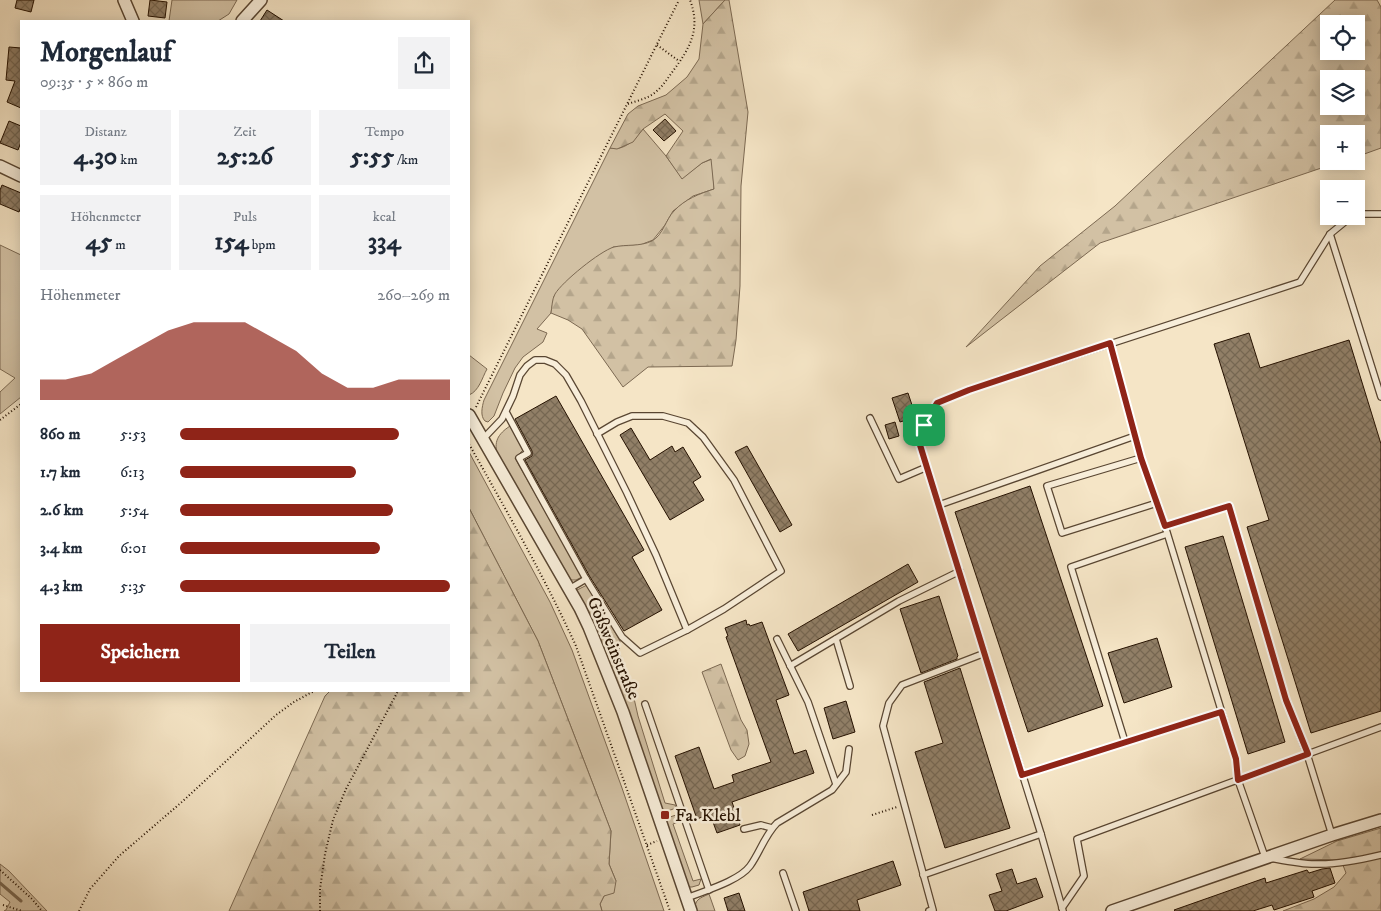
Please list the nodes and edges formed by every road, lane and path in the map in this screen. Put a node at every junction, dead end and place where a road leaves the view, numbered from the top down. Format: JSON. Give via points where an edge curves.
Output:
{"nodes":[{"id":1,"x":124,"y":0,"type":"edge"},
{"id":2,"x":261,"y":0,"type":"edge"},
{"id":3,"x":679,"y":0,"type":"edge"},
{"id":4,"x":690,"y":0,"type":"edge"},
{"id":5,"x":133,"y":20,"type":"edge"},
{"id":6,"x":243,"y":20,"type":"edge"},
{"id":7,"x":657,"y":45,"type":"junction"},
{"id":8,"x":680,"y":62,"type":"junction"},
{"id":9,"x":628,"y":104,"type":"junction"},
{"id":10,"x":0,"y":166,"type":"edge"},
{"id":11,"x":20,"y":176,"type":"edge"},
{"id":12,"x":1365,"y":214,"type":"edge"},
{"id":13,"x":1381,"y":214,"type":"edge"},
{"id":14,"x":1341,"y":225,"type":"edge"},
{"id":15,"x":1330,"y":234,"type":"junction"},
{"id":16,"x":1110,"y":343,"type":"junction"},
{"id":17,"x":1381,"y":397,"type":"edge"},
{"id":18,"x":20,"y":405,"type":"edge"},
{"id":19,"x":506,"y":412,"type":"junction"},
{"id":20,"x":470,"y":416,"type":"edge"},
{"id":21,"x":870,"y":418,"type":"dead end"},
{"id":22,"x":0,"y":420,"type":"edge"},
{"id":23,"x":597,"y":434,"type":"junction"},
{"id":24,"x":1135,"y":436,"type":"junction"},
{"id":25,"x":483,"y":439,"type":"junction"},
{"id":26,"x":470,"y":446,"type":"edge"},
{"id":27,"x":1141,"y":458,"type":"junction"},
{"id":28,"x":927,"y":467,"type":"junction"},
{"id":29,"x":1157,"y":503,"type":"junction"},
{"id":30,"x":939,"y":505,"type":"junction"},
{"id":31,"x":1165,"y":526,"type":"junction"},
{"id":32,"x":1167,"y":534,"type":"junction"},
{"id":33,"x":960,"y":571,"type":"junction"},
{"id":34,"x":586,"y":579,"type":"junction"},
{"id":35,"x":569,"y":589,"type":"junction"},
{"id":36,"x":687,"y":630,"type":"junction"},
{"id":37,"x":777,"y":639,"type":"dead end"},
{"id":38,"x":836,"y":639,"type":"junction"},
{"id":39,"x":985,"y":654,"type":"junction"},
{"id":40,"x":790,"y":666,"type":"junction"},
{"id":41,"x":850,"y":686,"type":"dead end"},
{"id":42,"x":312,"y":692,"type":"edge"},
{"id":43,"x":397,"y":692,"type":"edge"},
{"id":44,"x":644,"y":704,"type":"dead end"},
{"id":45,"x":1221,"y":712,"type":"junction"},
{"id":46,"x":1381,"y":727,"type":"edge"},
{"id":47,"x":1125,"y":742,"type":"junction"},
{"id":48,"x":848,"y":749,"type":"dead end"},
{"id":49,"x":1308,"y":754,"type":"junction"},
{"id":50,"x":1022,"y":775,"type":"junction"},
{"id":51,"x":1238,"y":780,"type":"junction"},
{"id":52,"x":836,"y":784,"type":"junction"},
{"id":53,"x":904,"y":805,"type":"junction"},
{"id":54,"x":872,"y":815,"type":"dead end"},
{"id":55,"x":1381,"y":820,"type":"edge"},
{"id":56,"x":772,"y":828,"type":"junction"},
{"id":57,"x":744,"y":829,"type":"dead end"},
{"id":58,"x":1041,"y":834,"type":"junction"},
{"id":59,"x":1332,"y":835,"type":"junction"},
{"id":60,"x":659,"y":841,"type":"dead end"},
{"id":61,"x":647,"y":845,"type":"junction"},
{"id":62,"x":1381,"y":855,"type":"edge"},
{"id":63,"x":1265,"y":857,"type":"junction"},
{"id":64,"x":0,"y":870,"type":"edge"},
{"id":65,"x":783,"y":873,"type":"dead end"},
{"id":66,"x":923,"y":875,"type":"junction"},
{"id":67,"x":709,"y":890,"type":"junction"},
{"id":68,"x":687,"y":898,"type":"junction"},
{"id":69,"x":3,"y":905,"type":"dead end"},
{"id":70,"x":1062,"y":909,"type":"edge"},
{"id":71,"x":22,"y":911,"type":"edge"},
{"id":72,"x":42,"y":911,"type":"edge"},
{"id":73,"x":79,"y":911,"type":"edge"},
{"id":74,"x":320,"y":911,"type":"edge"},
{"id":75,"x":670,"y":911,"type":"edge"},
{"id":76,"x":691,"y":911,"type":"edge"},
{"id":77,"x":796,"y":911,"type":"edge"},
{"id":78,"x":929,"y":911,"type":"edge"},
{"id":79,"x":1112,"y":911,"type":"edge"}],
"edges":[{"from":1,"to":5,"type":"street"},
{"from":2,"to":6,"type":"street"},
{"from":3,"to":7,"type":"path"},
{"from":4,"to":8,"type":"path","via":[[694,31],[690,48]]},
{"from":7,"to":8,"type":"path"},
{"from":7,"to":9,"type":"path"},
{"from":8,"to":9,"type":"path","via":[[653,94]]},
{"from":9,"to":20,"type":"path"},
{"from":10,"to":11,"type":"street"},
{"from":12,"to":13,"type":"lane"},
{"from":14,"to":15,"type":"lane"},
{"from":15,"to":16,"type":"lane","via":[[1300,282]]},
{"from":15,"to":17,"type":"lane"},
{"from":16,"to":24,"type":"lane"},
{"from":16,"to":28,"type":"lane","via":[[937,403],[924,425],[920,445]]},
{"from":18,"to":22,"type":"path"},
{"from":19,"to":23,"type":"lane","via":[[520,375],[535,360],[545,360],[555,364],[566,375]]},
{"from":19,"to":25,"type":"lane"},
{"from":19,"to":34,"type":"lane","via":[[528,453],[519,458]]},
{"from":20,"to":25,"type":"street","name":"Gößweinstraße"},
{"from":21,"to":28,"type":"lane","via":[[899,479]]},
{"from":23,"to":36,"type":"lane","via":[[656,555]]},
{"from":23,"to":36,"type":"lane","via":[[632,416],[663,416],[688,422],[734,480],[782,571]]},
{"from":24,"to":27,"type":"lane"},
{"from":24,"to":30,"type":"lane"},
{"from":25,"to":35,"type":"street","name":"Gößweinstraße"},
{"from":26,"to":61,"type":"path","via":[[560,610],[576,646]]},
{"from":27,"to":29,"type":"lane"},
{"from":27,"to":29,"type":"lane","via":[[1047,486],[1062,533]]},
{"from":28,"to":30,"type":"lane"},
{"from":29,"to":31,"type":"lane"},
{"from":30,"to":33,"type":"lane"},
{"from":31,"to":32,"type":"lane"},
{"from":31,"to":49,"type":"lane","via":[[1229,506],[1286,700]]},
{"from":32,"to":45,"type":"lane"},
{"from":32,"to":47,"type":"lane","via":[[1071,567]]},
{"from":33,"to":38,"type":"lane","via":[[899,601]]},
{"from":33,"to":39,"type":"lane"},
{"from":34,"to":35,"type":"lane"},
{"from":34,"to":36,"type":"lane","via":[[622,637],[640,653]]},
{"from":35,"to":68,"type":"street","name":"Gößweinstraße","via":[[589,627],[620,704]]},
{"from":37,"to":40,"type":"lane"},
{"from":38,"to":40,"type":"lane"},
{"from":38,"to":41,"type":"lane"},
{"from":39,"to":50,"type":"lane"},
{"from":39,"to":53,"type":"lane","via":[[902,685],[889,703],[882,726]]},
{"from":40,"to":52,"type":"lane","via":[[808,702]]},
{"from":42,"to":73,"type":"path","via":[[276,715],[119,856],[90,889]]},
{"from":43,"to":74,"type":"path","via":[[333,820],[320,889]]},
{"from":44,"to":67,"type":"lane"},
{"from":45,"to":47,"type":"lane"},
{"from":45,"to":51,"type":"lane","via":[[1236,759]]},
{"from":46,"to":49,"type":"lane"},
{"from":47,"to":50,"type":"lane"},
{"from":48,"to":52,"type":"lane","via":[[846,772]]},
{"from":49,"to":51,"type":"lane"},
{"from":49,"to":59,"type":"lane"},
{"from":50,"to":58,"type":"lane"},
{"from":51,"to":63,"type":"lane"},
{"from":51,"to":70,"type":"lane","via":[[1077,839],[1084,876]]},
{"from":52,"to":56,"type":"lane","via":[[832,790]]},
{"from":53,"to":54,"type":"path"},
{"from":53,"to":66,"type":"lane"},
{"from":55,"to":59,"type":"street"},
{"from":56,"to":57,"type":"lane"},
{"from":56,"to":67,"type":"lane","via":[[749,868]]},
{"from":58,"to":66,"type":"lane"},
{"from":58,"to":70,"type":"lane"},
{"from":59,"to":63,"type":"street"},
{"from":60,"to":61,"type":"path"},
{"from":61,"to":75,"type":"path"},
{"from":62,"to":63,"type":"lane","via":[[1315,864]]},
{"from":63,"to":79,"type":"street"},
{"from":64,"to":72,"type":"path"},
{"from":65,"to":77,"type":"lane"},
{"from":66,"to":78,"type":"lane","via":[[932,910]]},
{"from":67,"to":68,"type":"lane"},
{"from":68,"to":76,"type":"street","name":"Gößweinstraße"},
{"from":69,"to":71,"type":"path"}]}
